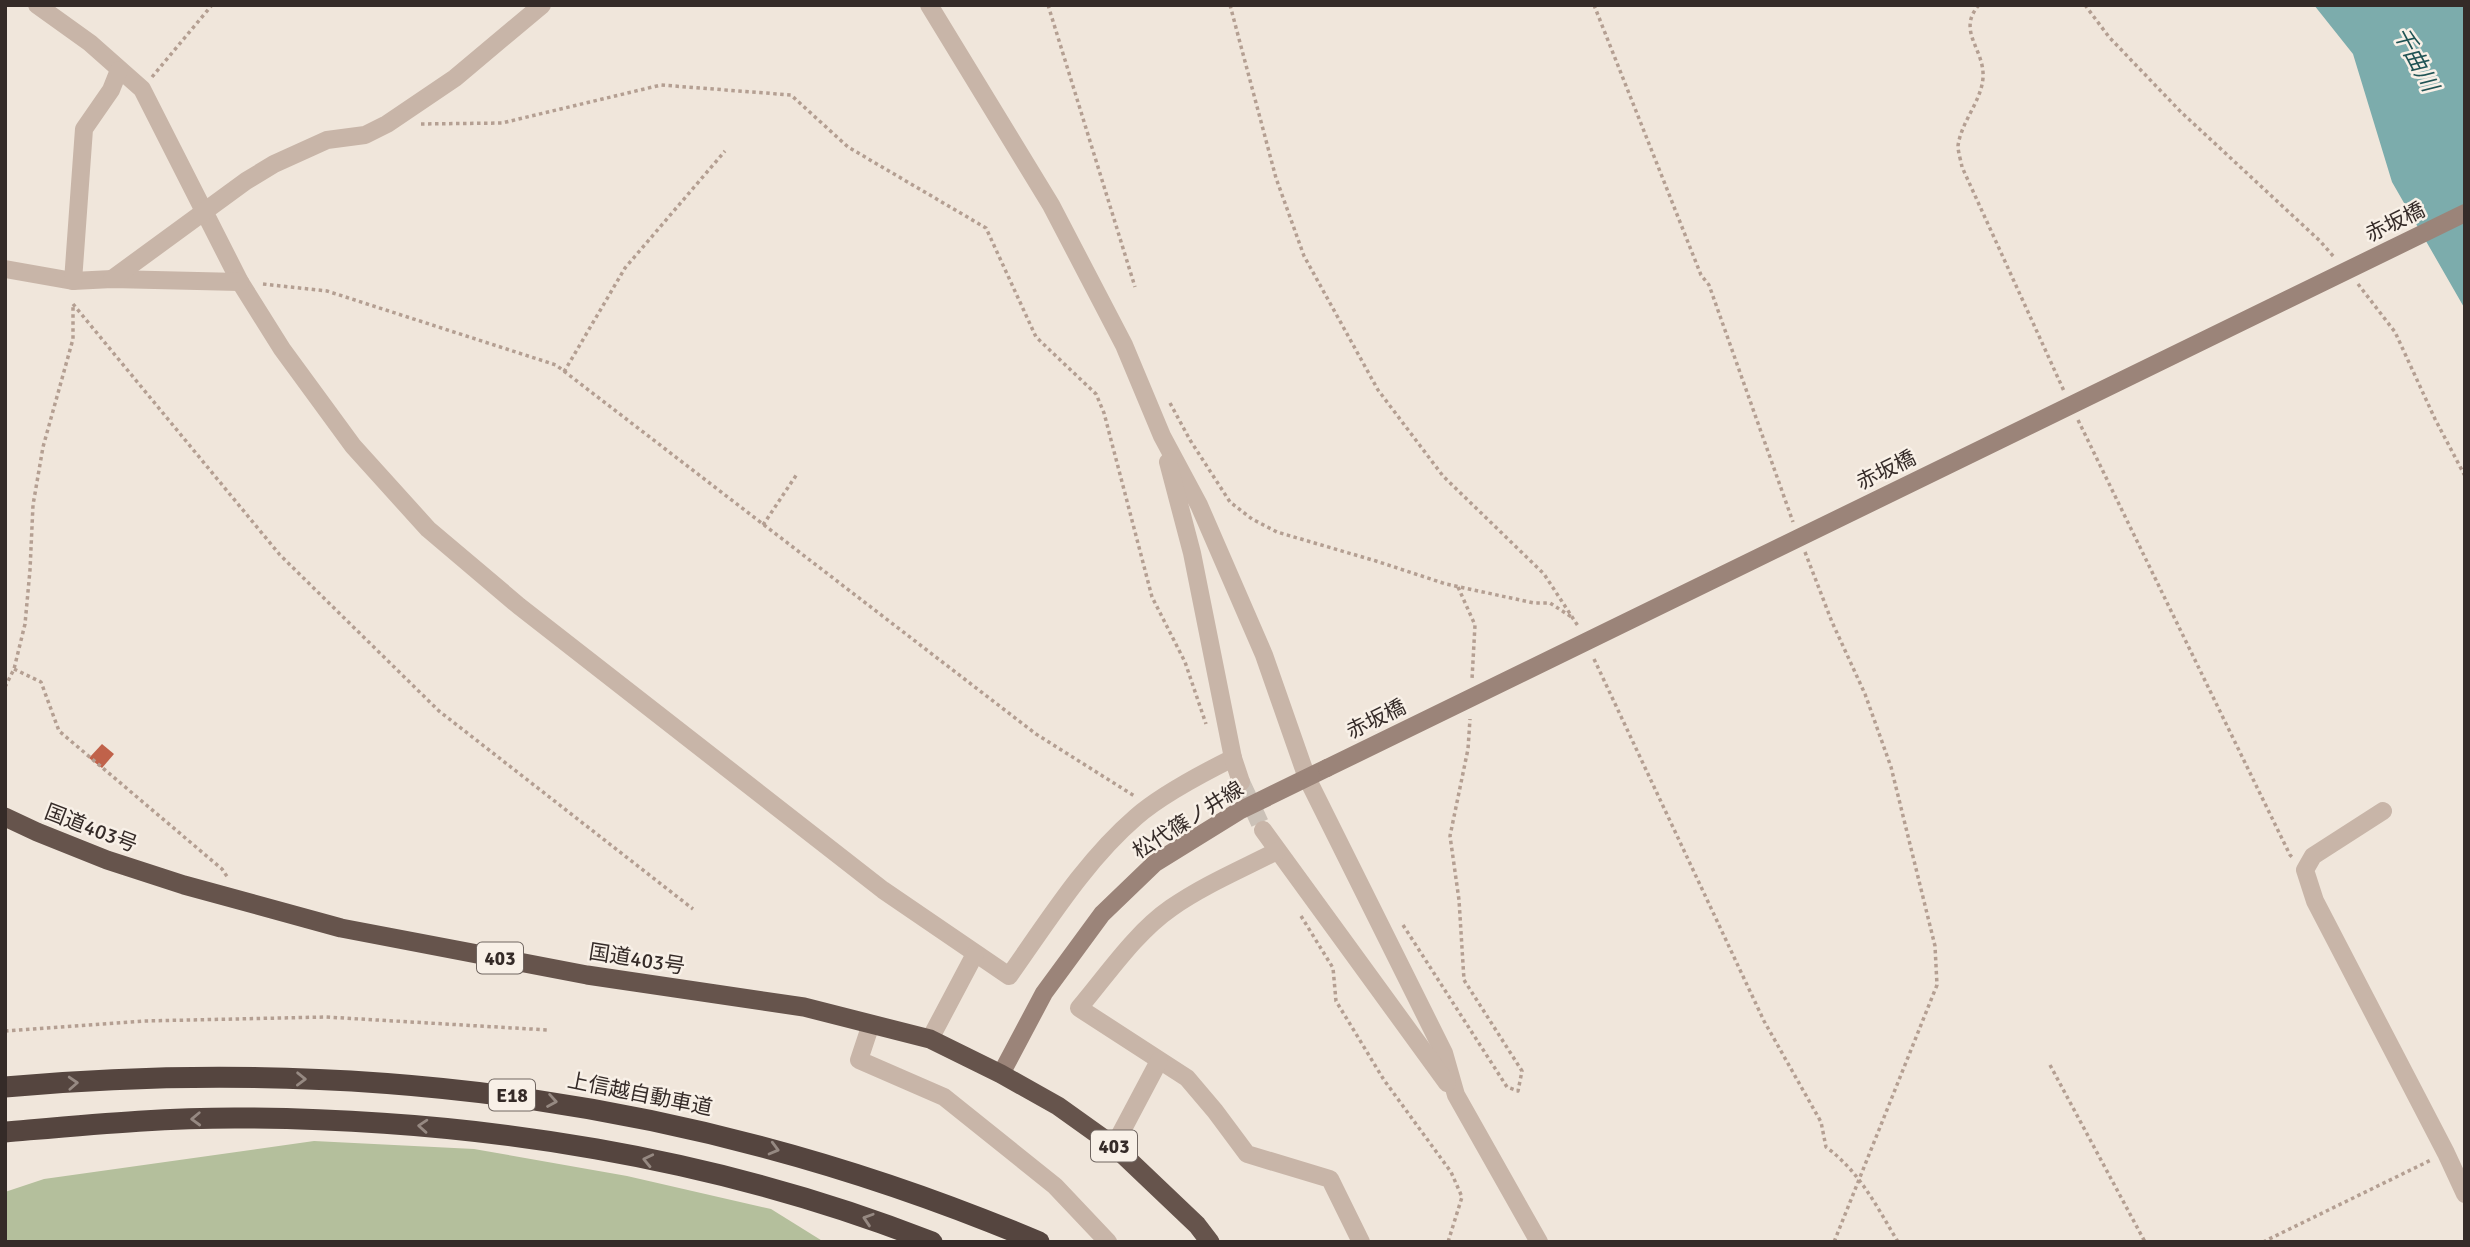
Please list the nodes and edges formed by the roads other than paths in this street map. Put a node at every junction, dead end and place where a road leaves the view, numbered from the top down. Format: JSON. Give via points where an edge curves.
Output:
{"nodes":[{"id":1,"x":37,"y":5,"type":"edge"},
{"id":2,"x":542,"y":5,"type":"edge"},
{"id":3,"x":929,"y":5,"type":"edge"},
{"id":4,"x":119,"y":70,"type":"junction"},
{"id":5,"x":203,"y":212,"type":"junction"},
{"id":6,"x":2465,"y":214,"type":"edge"},
{"id":7,"x":5,"y":268,"type":"edge"},
{"id":8,"x":112,"y":279,"type":"junction"},
{"id":9,"x":73,"y":281,"type":"junction"},
{"id":10,"x":240,"y":282,"type":"junction"},
{"id":11,"x":1162,"y":436,"type":"junction"},
{"id":12,"x":1233,"y":758,"type":"junction"},
{"id":13,"x":1326,"y":768,"type":"joint"},
{"id":14,"x":1307,"y":778,"type":"junction"},
{"id":15,"x":1241,"y":782,"type":"tunnel mouth"},
{"id":16,"x":2383,"y":811,"type":"dead end"},
{"id":17,"x":5,"y":817,"type":"edge"},
{"id":18,"x":1263,"y":830,"type":"tunnel mouth"},
{"id":19,"x":1277,"y":852,"type":"junction"},
{"id":20,"x":975,"y":954,"type":"junction"},
{"id":21,"x":871,"y":1024,"type":"junction"},
{"id":22,"x":930,"y":1040,"type":"junction"},
{"id":23,"x":1159,"y":1061,"type":"junction"},
{"id":24,"x":1001,"y":1074,"type":"junction"},
{"id":25,"x":5,"y":1087,"type":"edge"},
{"id":26,"x":1456,"y":1095,"type":"junction"},
{"id":27,"x":5,"y":1132,"type":"edge"},
{"id":28,"x":1114,"y":1146,"type":"junction"},
{"id":29,"x":2465,"y":1194,"type":"edge"},
{"id":30,"x":1537,"y":1239,"type":"edge"},
{"id":31,"x":932,"y":1242,"type":"edge"},
{"id":32,"x":1039,"y":1242,"type":"edge"},
{"id":33,"x":1108,"y":1242,"type":"edge"},
{"id":34,"x":1210,"y":1242,"type":"edge"},
{"id":35,"x":1361,"y":1242,"type":"edge"}],
"edges":[{"from":1,"to":4,"type":"street"},
{"from":2,"to":5,"type":"street","via":[[455,78],[387,124],[365,135],[327,140],[274,164]]},
{"from":3,"to":11,"type":"street","via":[[1051,205],[1124,345]]},
{"from":4,"to":5,"type":"street","via":[[142,89]]},
{"from":4,"to":9,"type":"street","via":[[85,129]]},
{"from":5,"to":8,"type":"street"},
{"from":5,"to":10,"type":"street"},
{"from":6,"to":13,"type":"main road","name":"赤坂橋","bridge":true},
{"from":7,"to":9,"type":"street"},
{"from":8,"to":9,"type":"street"},
{"from":8,"to":10,"type":"street"},
{"from":10,"to":20,"type":"street","via":[[353,446],[428,529],[519,606],[883,890]]},
{"from":11,"to":12,"type":"street","via":[[1192,553]]},
{"from":11,"to":14,"type":"street","via":[[1199,505],[1264,654]]},
{"from":12,"to":15,"type":"street"},
{"from":12,"to":20,"type":"street","via":[[1137,816],[1083,872],[1009,976]]},
{"from":13,"to":14,"type":"main road","name":"松代篠ノ井線"},
{"from":14,"to":24,"type":"main road","name":"松代篠ノ井線","via":[[1239,811],[1155,863],[1102,914],[1044,993]]},
{"from":14,"to":26,"type":"street","via":[[1444,1054]]},
{"from":16,"to":29,"type":"street","via":[[2313,856],[2305,870],[2315,901]]},
{"from":17,"to":21,"type":"highway","name":"国道403号","number":"403","via":[[158,877],[341,928],[587,975],[804,1007]]},
{"from":18,"to":19,"type":"street"},
{"from":19,"to":23,"type":"street","via":[[1170,908],[1137,939],[1079,1008]]},
{"from":19,"to":26,"type":"street"},
{"from":20,"to":22,"type":"street"},
{"from":21,"to":22,"type":"highway","name":"国道403号","number":"403"},
{"from":21,"to":33,"type":"street","via":[[859,1060],[944,1097],[1055,1186]]},
{"from":22,"to":24,"type":"highway","name":"国道403号","number":"403"},
{"from":23,"to":28,"type":"street"},
{"from":23,"to":35,"type":"street","via":[[1187,1078],[1247,1154],[1330,1179]]},
{"from":24,"to":28,"type":"highway","name":"国道403号","number":"403","via":[[1058,1106]]},
{"from":25,"to":32,"type":"highway","name":"上信越自動車道","number":"E18","one_way":true,"via":[[138,1080],[347,1080],[541,1099],[640,1116],[832,1165]]},
{"from":26,"to":30,"type":"street"},
{"from":31,"to":27,"type":"highway","number":"E18","one_way":true,"via":[[732,1179],[539,1139],[449,1128],[246,1118]]},
{"from":28,"to":34,"type":"highway","name":"国道403号","number":"403"}]}
